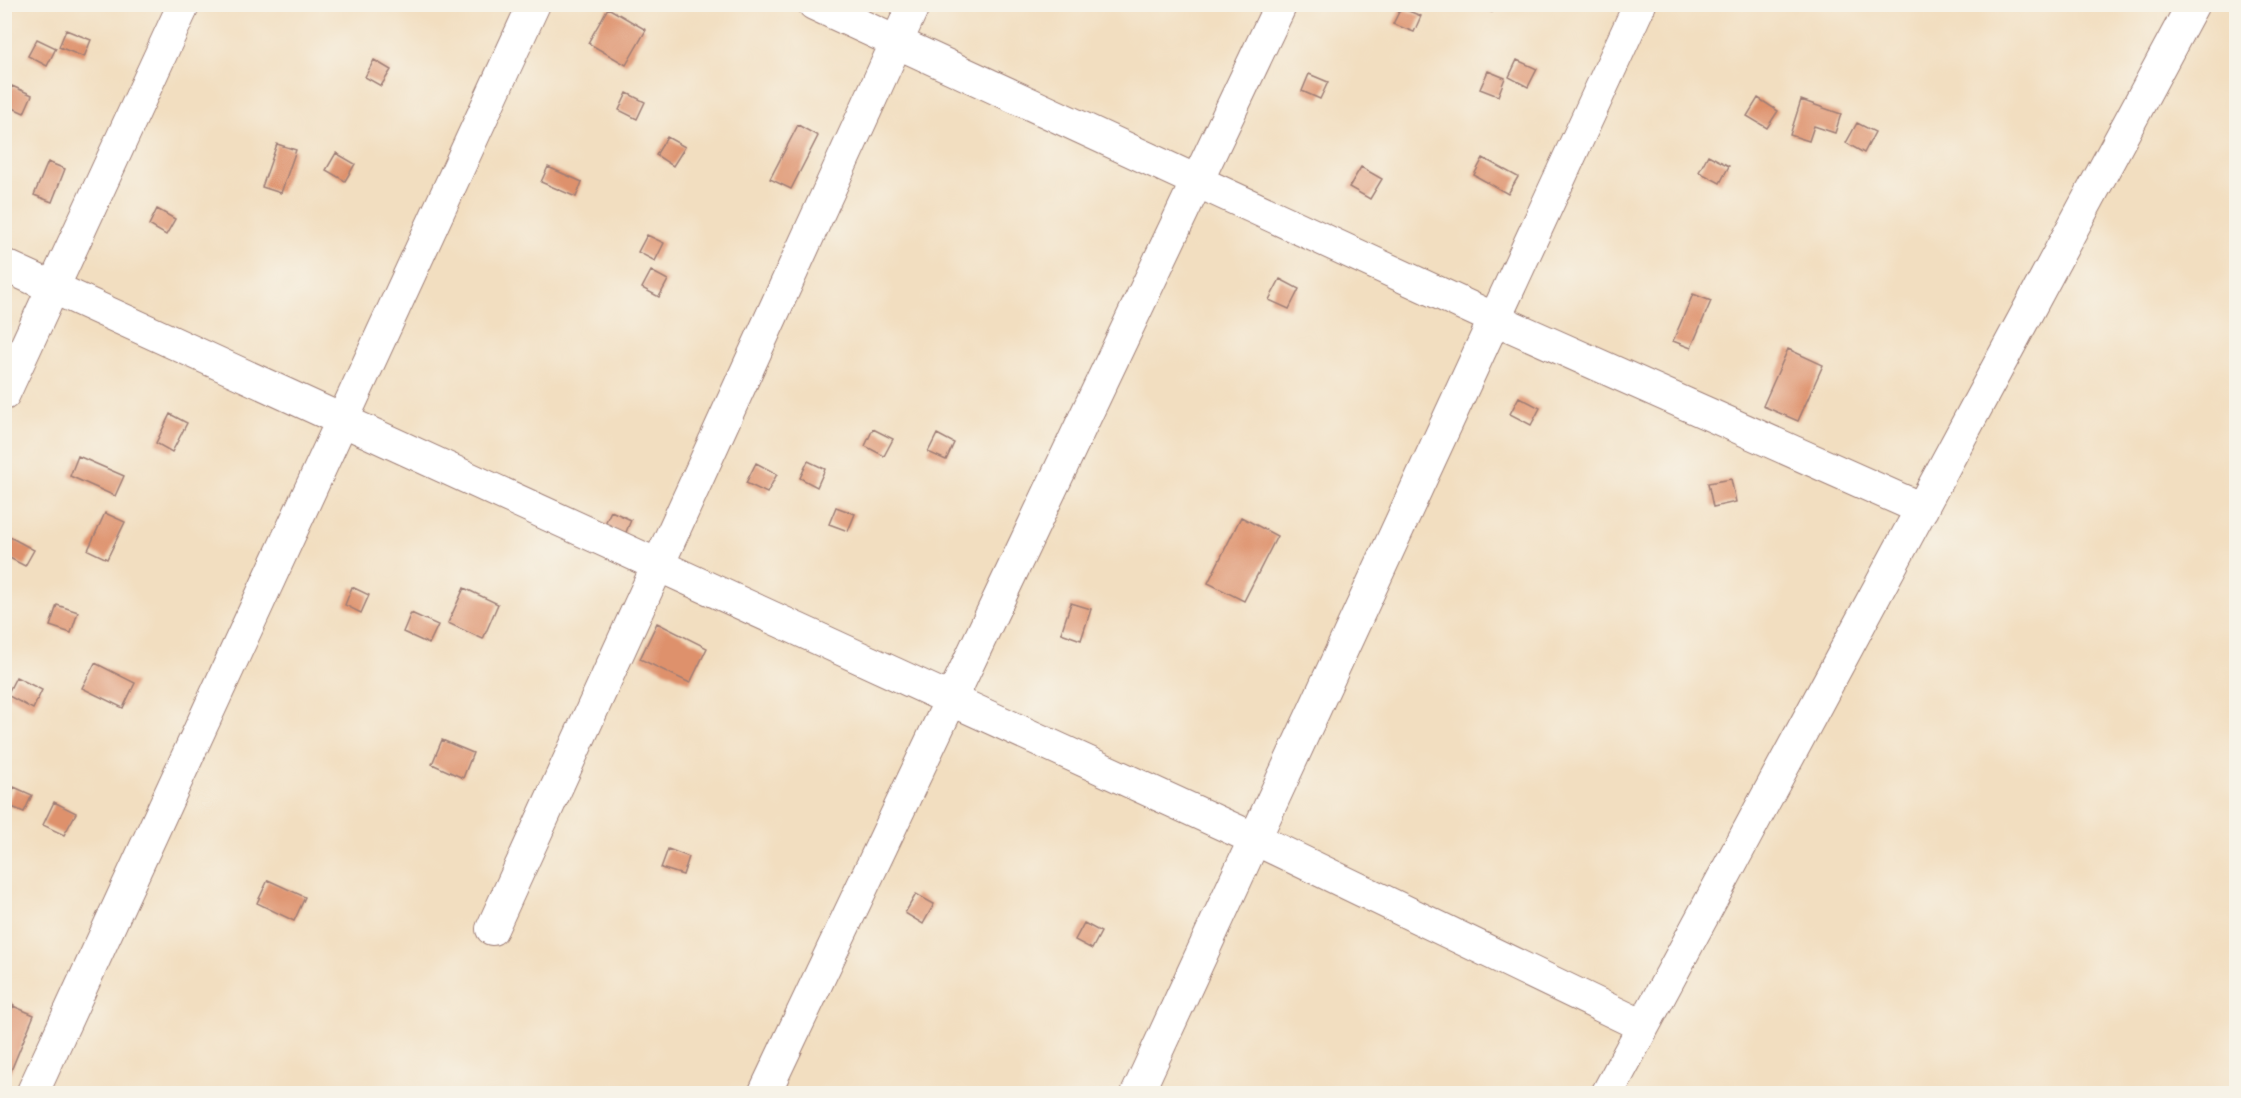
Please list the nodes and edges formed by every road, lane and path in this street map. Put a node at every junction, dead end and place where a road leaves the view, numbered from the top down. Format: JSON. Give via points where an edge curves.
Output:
{"nodes":[{"id":1,"x":184,"y":4,"type":"edge"},
{"id":2,"x":534,"y":4,"type":"edge"},
{"id":3,"x":814,"y":4,"type":"edge"},
{"id":4,"x":914,"y":4,"type":"edge"},
{"id":5,"x":1281,"y":4,"type":"edge"},
{"id":6,"x":1640,"y":4,"type":"edge"},
{"id":7,"x":2193,"y":4,"type":"edge"},
{"id":8,"x":897,"y":43,"type":"junction"},
{"id":9,"x":1197,"y":182,"type":"junction"},
{"id":10,"x":4,"y":265,"type":"edge"},
{"id":11,"x":54,"y":287,"type":"junction"},
{"id":12,"x":1495,"y":319,"type":"junction"},
{"id":13,"x":4,"y":394,"type":"edge"},
{"id":14,"x":342,"y":420,"type":"junction"},
{"id":15,"x":1922,"y":509,"type":"junction"},
{"id":16,"x":657,"y":565,"type":"junction"},
{"id":17,"x":951,"y":700,"type":"junction"},
{"id":18,"x":1254,"y":839,"type":"junction"},
{"id":19,"x":492,"y":929,"type":"dead end"},
{"id":20,"x":1643,"y":1026,"type":"junction"},
{"id":21,"x":32,"y":1094,"type":"edge"},
{"id":22,"x":764,"y":1094,"type":"edge"},
{"id":23,"x":1137,"y":1094,"type":"edge"},
{"id":24,"x":1607,"y":1094,"type":"edge"}],
"edges":[{"from":1,"to":11,"type":"street"},
{"from":2,"to":14,"type":"street"},
{"from":3,"to":8,"type":"street"},
{"from":4,"to":8,"type":"street"},
{"from":5,"to":9,"type":"street"},
{"from":6,"to":12,"type":"street"},
{"from":7,"to":15,"type":"street"},
{"from":8,"to":9,"type":"street"},
{"from":8,"to":16,"type":"street"},
{"from":9,"to":12,"type":"street"},
{"from":9,"to":17,"type":"street"},
{"from":10,"to":11,"type":"street"},
{"from":11,"to":13,"type":"street"},
{"from":11,"to":14,"type":"street"},
{"from":12,"to":15,"type":"street"},
{"from":12,"to":18,"type":"street"},
{"from":14,"to":16,"type":"street"},
{"from":14,"to":21,"type":"street"},
{"from":15,"to":20,"type":"street"},
{"from":16,"to":17,"type":"street"},
{"from":16,"to":19,"type":"street"},
{"from":17,"to":18,"type":"street"},
{"from":17,"to":22,"type":"street"},
{"from":18,"to":20,"type":"street"},
{"from":18,"to":23,"type":"street"},
{"from":20,"to":24,"type":"street"}]}
